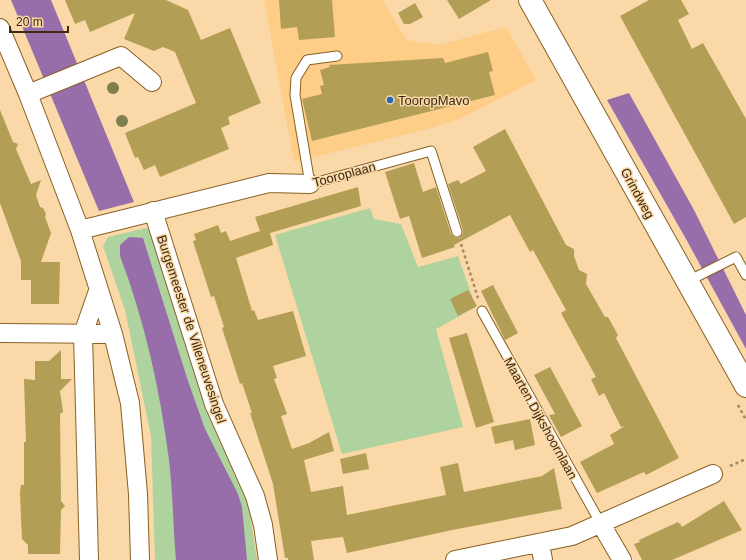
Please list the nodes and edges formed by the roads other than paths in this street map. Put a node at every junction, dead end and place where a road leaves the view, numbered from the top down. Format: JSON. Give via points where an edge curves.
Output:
{"nodes":[{"id":1,"x":530,"y":0,"type":"edge"},
{"id":2,"x":0,"y":28,"type":"edge"},
{"id":3,"x":336,"y":56,"type":"dead end"},
{"id":4,"x":152,"y":82,"type":"dead end"},
{"id":5,"x":35,"y":91,"type":"junction"},
{"id":6,"x":310,"y":184,"type":"junction"},
{"id":7,"x":147,"y":212,"type":"junction"},
{"id":8,"x":80,"y":230,"type":"junction"},
{"id":9,"x":457,"y":232,"type":"road end"},
{"id":10,"x":746,"y":275,"type":"edge"},
{"id":11,"x":694,"y":278,"type":"junction"},
{"id":12,"x":98,"y":291,"type":"junction"},
{"id":13,"x":482,"y":310,"type":"road end"},
{"id":14,"x":0,"y":333,"type":"edge"},
{"id":15,"x":83,"y":334,"type":"junction"},
{"id":16,"x":112,"y":334,"type":"junction"},
{"id":17,"x":746,"y":386,"type":"edge"},
{"id":18,"x":713,"y":474,"type":"dead end"},
{"id":19,"x":602,"y":524,"type":"junction"},
{"id":20,"x":541,"y":551,"type":"edge"},
{"id":21,"x":89,"y":560,"type":"edge"},
{"id":22,"x":140,"y":560,"type":"edge"},
{"id":23,"x":268,"y":560,"type":"edge"},
{"id":24,"x":455,"y":560,"type":"edge"},
{"id":25,"x":622,"y":560,"type":"edge"}],
"edges":[{"from":1,"to":11,"type":"street","name":"Grindweg"},
{"from":2,"to":5,"type":"street"},
{"from":3,"to":6,"type":"lane","via":[[307,60],[296,78],[295,94]]},
{"from":4,"to":5,"type":"street","via":[[122,56]]},
{"from":5,"to":8,"type":"street"},
{"from":6,"to":7,"type":"street","name":"Tooroplaan","via":[[269,183]]},
{"from":6,"to":9,"type":"lane","name":"Tooroplaan","via":[[431,151]]},
{"from":7,"to":8,"type":"street","name":"Tooroplaan"},
{"from":7,"to":23,"type":"street","name":"Burgemeester de Villeneuvesingel","via":[[214,404],[255,496],[263,525]]},
{"from":8,"to":12,"type":"street"},
{"from":10,"to":11,"type":"lane","via":[[736,257]]},
{"from":11,"to":17,"type":"street","name":"Grindweg"},
{"from":12,"to":15,"type":"street"},
{"from":12,"to":16,"type":"street"},
{"from":13,"to":19,"type":"lane","name":"Maarten Dijkshoornlaan"},
{"from":14,"to":15,"type":"street"},
{"from":15,"to":16,"type":"street"},
{"from":15,"to":21,"type":"street"},
{"from":16,"to":22,"type":"street","via":[[130,403],[138,494]]},
{"from":18,"to":19,"type":"street"},
{"from":19,"to":20,"type":"street"},
{"from":19,"to":25,"type":"street"},
{"from":20,"to":24,"type":"street"}]}
